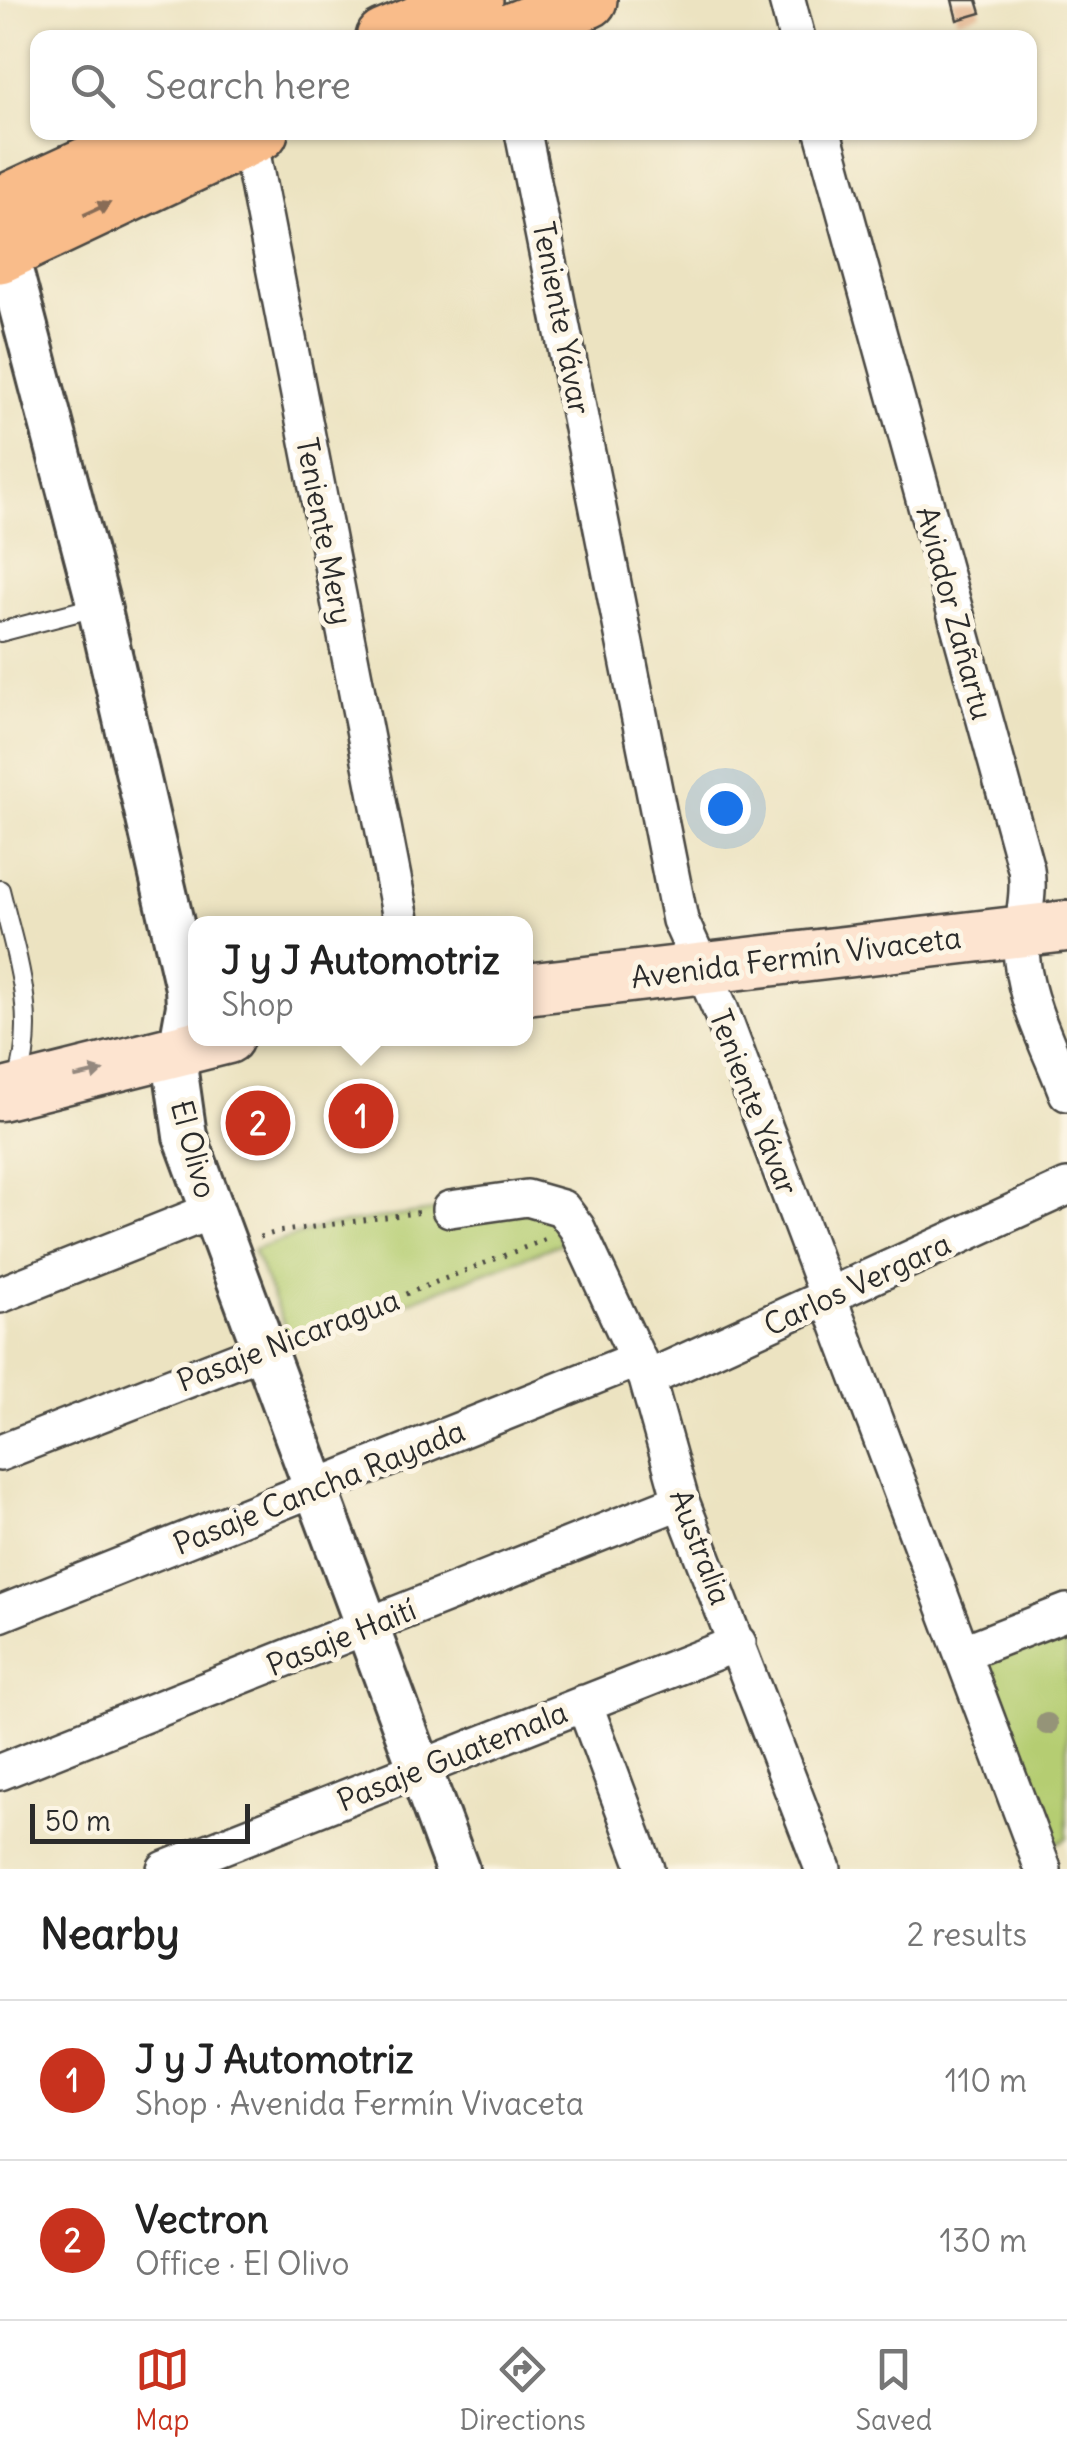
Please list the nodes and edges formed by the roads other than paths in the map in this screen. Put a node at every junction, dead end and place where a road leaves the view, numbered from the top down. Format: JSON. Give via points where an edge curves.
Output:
{"nodes":[{"id":1,"x":589,"y":0,"type":"edge"},
{"id":2,"x":787,"y":0,"type":"edge"},
{"id":3,"x":484,"y":19,"type":"edge"},
{"id":4,"x":426,"y":30,"type":"edge"},
{"id":5,"x":795,"y":30,"type":"edge"},
{"id":6,"x":147,"y":140,"type":"edge"},
{"id":7,"x":241,"y":140,"type":"edge"},
{"id":8,"x":255,"y":140,"type":"edge"},
{"id":9,"x":526,"y":140,"type":"edge"},
{"id":10,"x":825,"y":140,"type":"edge"},
{"id":11,"x":2,"y":235,"type":"edge"},
{"id":12,"x":99,"y":606,"type":"junction"},
{"id":13,"x":0,"y":632,"type":"edge"},
{"id":14,"x":0,"y":890,"type":"edge"},
{"id":15,"x":400,"y":916,"type":"edge"},
{"id":16,"x":1045,"y":928,"type":"edge"},
{"id":17,"x":702,"y":969,"type":"junction"},
{"id":18,"x":533,"y":988,"type":"edge"},
{"id":19,"x":199,"y":1046,"type":"edge"},
{"id":20,"x":178,"y":1052,"type":"junction"},
{"id":21,"x":8,"y":1093,"type":"edge"},
{"id":22,"x":1067,"y":1093,"type":"edge"},
{"id":23,"x":1067,"y":1187,"type":"edge"},
{"id":24,"x":450,"y":1209,"type":"road end"},
{"id":25,"x":218,"y":1230,"type":"junction"},
{"id":26,"x":0,"y":1295,"type":"edge"},
{"id":27,"x":828,"y":1298,"type":"junction"},
{"id":28,"x":263,"y":1350,"type":"junction"},
{"id":29,"x":642,"y":1369,"type":"junction"},
{"id":30,"x":0,"y":1453,"type":"edge"},
{"id":31,"x":314,"y":1488,"type":"junction"},
{"id":32,"x":681,"y":1501,"type":"junction"},
{"id":33,"x":1067,"y":1612,"type":"edge"},
{"id":34,"x":0,"y":1614,"type":"edge"},
{"id":35,"x":366,"y":1626,"type":"junction"},
{"id":36,"x":738,"y":1643,"type":"junction"},
{"id":37,"x":962,"y":1653,"type":"junction"},
{"id":38,"x":584,"y":1704,"type":"junction"},
{"id":39,"x":420,"y":1768,"type":"junction"},
{"id":40,"x":0,"y":1772,"type":"edge"},
{"id":41,"x":165,"y":1869,"type":"edge"},
{"id":42,"x":457,"y":1869,"type":"edge"},
{"id":43,"x":646,"y":1869,"type":"edge"},
{"id":44,"x":823,"y":1869,"type":"edge"},
{"id":45,"x":1042,"y":1869,"type":"edge"}],
"edges":[{"from":1,"to":3,"type":"main road"},
{"from":2,"to":5,"type":"street"},
{"from":3,"to":4,"type":"main road"},
{"from":6,"to":11,"type":"main road"},
{"from":11,"to":7,"type":"main road","one_way":true},
{"from":8,"to":15,"type":"street","name":"Teniente Mery"},
{"from":9,"to":17,"type":"street","name":"Teniente Yávar","via":[[680,920]]},
{"from":10,"to":16,"type":"street","name":"Aviador Zañartu","via":[[1026,869],[1028,898]]},
{"from":11,"to":12,"type":"street","name":"El Olivo"},
{"from":12,"to":13,"type":"lane"},
{"from":12,"to":20,"type":"street","name":"El Olivo","via":[[187,988]]},
{"from":14,"to":21,"type":"lane","via":[[27,996],[26,1056]]},
{"from":16,"to":17,"type":"main road","name":"Avenida Fermín Vivaceta"},
{"from":16,"to":22,"type":"street","name":"Aviador Zañartu","via":[[1022,959]]},
{"from":17,"to":18,"type":"main road","name":"Avenida Fermín Vivaceta"},
{"from":17,"to":27,"type":"street","name":"Teniente Yávar"},
{"from":19,"to":20,"type":"main road"},
{"from":21,"to":20,"type":"main road","one_way":true},
{"from":20,"to":25,"type":"street","name":"El Olivo","via":[[185,1136]]},
{"from":23,"to":27,"type":"street","name":"Carlos Vergara"},
{"from":24,"to":29,"type":"street","name":"Australia","via":[[527,1198],[562,1208]]},
{"from":25,"to":26,"type":"street"},
{"from":25,"to":28,"type":"street","name":"El Olivo"},
{"from":27,"to":29,"type":"street","name":"Carlos Vergara"},
{"from":27,"to":37,"type":"street","name":"Teniente Yávar"},
{"from":28,"to":30,"type":"street","name":"Pasaje Nicaragua"},
{"from":28,"to":31,"type":"street","name":"El Olivo"},
{"from":29,"to":31,"type":"street","name":"Pasaje Cancha Rayada"},
{"from":29,"to":32,"type":"street","name":"Australia"},
{"from":31,"to":34,"type":"street","name":"Pasaje Cancha Rayada"},
{"from":31,"to":35,"type":"street","name":"El Olivo"},
{"from":32,"to":35,"type":"street","name":"Pasaje Haití"},
{"from":32,"to":36,"type":"street","name":"Australia"},
{"from":33,"to":37,"type":"street"},
{"from":35,"to":39,"type":"street","name":"El Olivo"},
{"from":35,"to":40,"type":"street","name":"Pasaje Haití"},
{"from":36,"to":38,"type":"street","name":"Pasaje Guatemala"},
{"from":36,"to":44,"type":"street","name":"Australia"},
{"from":37,"to":45,"type":"street","name":"Teniente Yávar"},
{"from":38,"to":39,"type":"street","name":"Pasaje Guatemala"},
{"from":38,"to":43,"type":"street"},
{"from":39,"to":41,"type":"street","name":"Pasaje Guatemala"},
{"from":39,"to":42,"type":"street","name":"El Olivo"}]}
